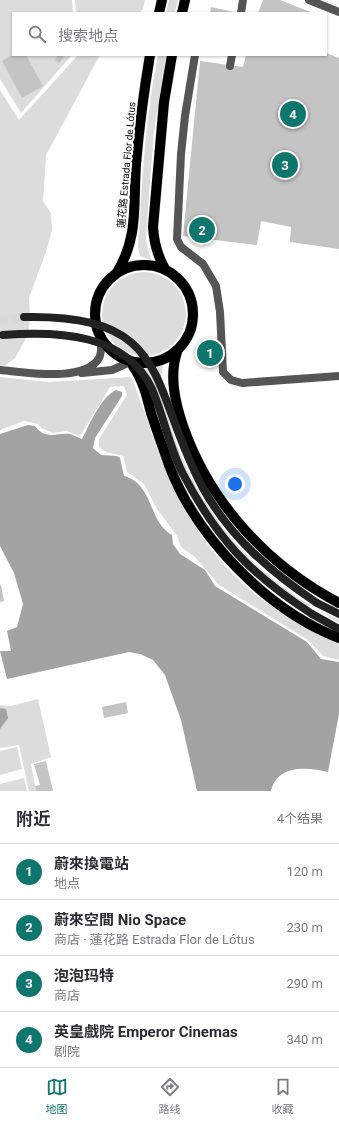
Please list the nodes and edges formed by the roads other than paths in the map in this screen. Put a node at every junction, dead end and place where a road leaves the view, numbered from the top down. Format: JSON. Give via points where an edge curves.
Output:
{"nodes":[{"id":1,"x":162,"y":0,"type":"edge"},
{"id":2,"x":185,"y":0,"type":"edge"},
{"id":3,"x":243,"y":0,"type":"edge"},
{"id":4,"x":309,"y":0,"type":"edge"},
{"id":5,"x":159,"y":12,"type":"edge"},
{"id":6,"x":182,"y":12,"type":"edge"},
{"id":7,"x":241,"y":12,"type":"edge"},
{"id":8,"x":339,"y":12,"type":"edge"},
{"id":9,"x":150,"y":56,"type":"edge"},
{"id":10,"x":172,"y":56,"type":"edge"},
{"id":11,"x":195,"y":56,"type":"edge"},
{"id":12,"x":232,"y":56,"type":"edge"},
{"id":13,"x":230,"y":66,"type":"dead end"},
{"id":14,"x":165,"y":269,"type":"junction"},
{"id":15,"x":116,"y":274,"type":"junction"},
{"id":16,"x":24,"y":317,"type":"tunnel mouth"},
{"id":17,"x":3,"y":335,"type":"dead end"},
{"id":18,"x":101,"y":340,"type":"junction"},
{"id":19,"x":177,"y":352,"type":"junction"},
{"id":20,"x":130,"y":362,"type":"junction"},
{"id":21,"x":0,"y":370,"type":"edge"},
{"id":22,"x":69,"y":374,"type":"junction"},
{"id":23,"x":339,"y":376,"type":"edge"},
{"id":24,"x":339,"y":603,"type":"edge"},
{"id":25,"x":339,"y":614,"type":"edge"},
{"id":26,"x":339,"y":629,"type":"edge"},
{"id":27,"x":339,"y":638,"type":"edge"}],
"edges":[{"from":1,"to":5,"type":"main road"},
{"from":2,"to":6,"type":"main road"},
{"from":3,"to":7,"type":"street"},
{"from":4,"to":8,"type":"street"},
{"from":9,"to":15,"type":"main road","name":"蓮花路 Estrada Flor de Lótus","via":[[136,165],[132,234],[126,255]]},
{"from":10,"to":14,"type":"main road","via":[[164,102],[153,227],[154,244]]},
{"from":11,"to":23,"type":"street","via":[[181,154],[177,239],[181,247],[209,272],[216,286],[223,372],[231,380],[242,383]]},
{"from":12,"to":13,"type":"street"},
{"from":14,"to":15,"type":"main road","via":[[140,265]]},
{"from":14,"to":19,"type":"main road","via":[[178,277],[187,289],[192,304],[194,319],[190,334]]},
{"from":15,"to":18,"type":"main road","via":[[104,285],[97,299],[95,311]]},
{"from":16,"to":25,"type":"main road","bridge":true,"via":[[84,320],[116,331],[136,346],[154,370],[192,467],[218,512],[243,544],[260,560],[290,585]]},
{"from":17,"to":26,"type":"main road","bridge":true,"via":[[52,334],[81,338],[107,346],[132,361],[151,388],[182,472],[232,550],[272,586]]},
{"from":18,"to":20,"type":"main road","via":[[112,352]]},
{"from":18,"to":22,"type":"street","via":[[100,355],[95,363]]},
{"from":19,"to":20,"type":"main road","via":[[155,363]]},
{"from":19,"to":24,"type":"main road","via":[[173,364],[173,377],[179,413],[198,462],[210,484],[229,512],[276,562]]},
{"from":20,"to":22,"type":"street","via":[[112,370]]},
{"from":20,"to":27,"type":"main road","via":[[143,384],[170,468],[202,526],[220,550],[266,594],[311,625]]},
{"from":21,"to":22,"type":"street"}]}
